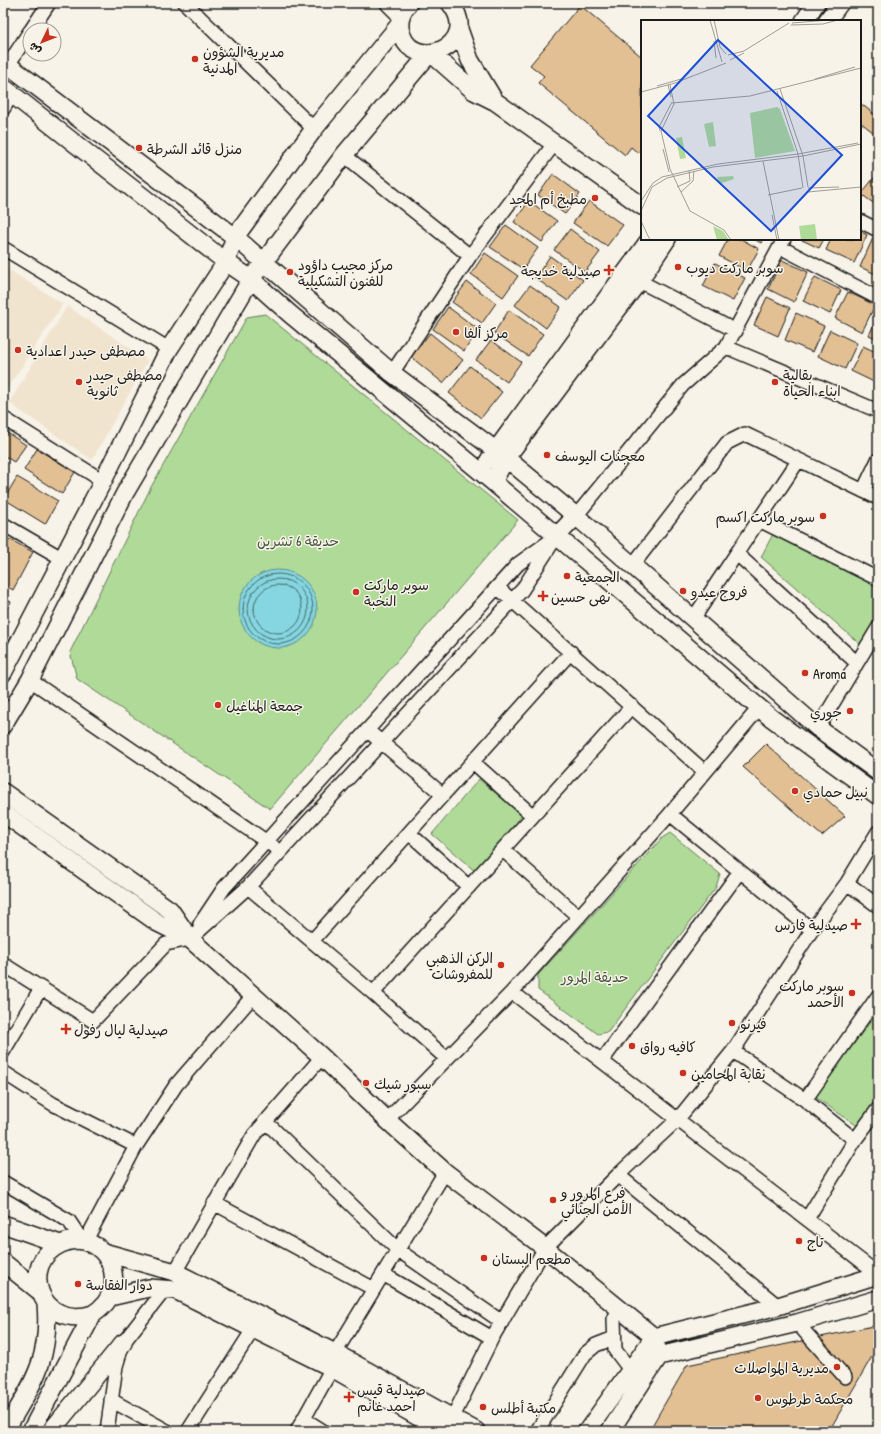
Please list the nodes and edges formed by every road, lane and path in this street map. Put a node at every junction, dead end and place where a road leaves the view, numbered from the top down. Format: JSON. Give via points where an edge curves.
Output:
{"nodes":[{"id":1,"x":49,"y":3,"type":"edge"},
{"id":2,"x":185,"y":3,"type":"edge"},
{"id":3,"x":389,"y":3,"type":"edge"},
{"id":4,"x":450,"y":3,"type":"edge"},
{"id":5,"x":816,"y":3,"type":"edge"},
{"id":6,"x":840,"y":3,"type":"edge"},
{"id":7,"x":403,"y":14,"type":"edge"},
{"id":8,"x":805,"y":20,"type":"edge"},
{"id":9,"x":827,"y":20,"type":"edge"},
{"id":10,"x":36,"y":22,"type":"edge"},
{"id":11,"x":459,"y":29,"type":"junction"},
{"id":12,"x":22,"y":41,"type":"edge"},
{"id":13,"x":430,"y":54,"type":"junction"},
{"id":14,"x":5,"y":63,"type":"edge"},
{"id":15,"x":8,"y":90,"type":"edge"},
{"id":16,"x":496,"y":102,"type":"junction"},
{"id":17,"x":3,"y":109,"type":"edge"},
{"id":18,"x":314,"y":129,"type":"junction"},
{"id":19,"x":554,"y":144,"type":"junction"},
{"id":20,"x":344,"y":155,"type":"junction"},
{"id":21,"x":641,"y":205,"type":"edge"},
{"id":22,"x":861,"y":222,"type":"edge"},
{"id":23,"x":878,"y":230,"type":"edge"},
{"id":24,"x":235,"y":237,"type":"junction"},
{"id":25,"x":649,"y":240,"type":"edge"},
{"id":26,"x":666,"y":240,"type":"edge"},
{"id":27,"x":782,"y":243,"type":"edge"},
{"id":28,"x":3,"y":248,"type":"edge"},
{"id":29,"x":470,"y":256,"type":"junction"},
{"id":30,"x":226,"y":262,"type":"junction"},
{"id":31,"x":262,"y":263,"type":"junction"},
{"id":32,"x":251,"y":279,"type":"junction"},
{"id":33,"x":639,"y":281,"type":"junction"},
{"id":34,"x":878,"y":298,"type":"edge"},
{"id":35,"x":736,"y":331,"type":"junction"},
{"id":36,"x":726,"y":347,"type":"junction"},
{"id":37,"x":169,"y":349,"type":"junction"},
{"id":38,"x":392,"y":373,"type":"junction"},
{"id":39,"x":878,"y":411,"type":"edge"},
{"id":40,"x":3,"y":418,"type":"edge"},
{"id":41,"x":501,"y":455,"type":"junction"},
{"id":42,"x":878,"y":460,"type":"edge"},
{"id":43,"x":798,"y":461,"type":"junction"},
{"id":44,"x":487,"y":477,"type":"junction"},
{"id":45,"x":103,"y":481,"type":"junction"},
{"id":46,"x":863,"y":491,"type":"junction"},
{"id":47,"x":125,"y":493,"type":"junction"},
{"id":48,"x":878,"y":498,"type":"edge"},
{"id":49,"x":576,"y":516,"type":"junction"},
{"id":50,"x":759,"y":520,"type":"junction"},
{"id":51,"x":3,"y":524,"type":"edge"},
{"id":52,"x":556,"y":537,"type":"junction"},
{"id":53,"x":737,"y":554,"type":"junction"},
{"id":54,"x":63,"y":559,"type":"junction"},
{"id":55,"x":632,"y":566,"type":"junction"},
{"id":56,"x":878,"y":579,"type":"edge"},
{"id":57,"x":497,"y":587,"type":"junction"},
{"id":58,"x":512,"y":600,"type":"junction"},
{"id":59,"x":693,"y":619,"type":"junction"},
{"id":60,"x":878,"y":628,"type":"edge"},
{"id":61,"x":571,"y":652,"type":"junction"},
{"id":62,"x":857,"y":663,"type":"junction"},
{"id":63,"x":4,"y":670,"type":"edge"},
{"id":64,"x":30,"y":680,"type":"junction"},
{"id":65,"x":632,"y":706,"type":"junction"},
{"id":66,"x":760,"y":708,"type":"junction"},
{"id":67,"x":3,"y":725,"type":"edge"},
{"id":68,"x":818,"y":728,"type":"junction"},
{"id":69,"x":367,"y":730,"type":"junction"},
{"id":70,"x":382,"y":742,"type":"junction"},
{"id":71,"x":472,"y":762,"type":"junction"},
{"id":72,"x":705,"y":772,"type":"junction"},
{"id":73,"x":878,"y":772,"type":"edge"},
{"id":74,"x":3,"y":792,"type":"edge"},
{"id":75,"x":443,"y":795,"type":"junction"},
{"id":76,"x":878,"y":796,"type":"edge"},
{"id":77,"x":3,"y":814,"type":"edge"},
{"id":78,"x":670,"y":814,"type":"junction"},
{"id":79,"x":533,"y":816,"type":"junction"},
{"id":80,"x":878,"y":832,"type":"edge"},
{"id":81,"x":409,"y":833,"type":"junction"},
{"id":82,"x":266,"y":842,"type":"junction"},
{"id":83,"x":503,"y":850,"type":"junction"},
{"id":84,"x":281,"y":852,"type":"junction"},
{"id":85,"x":740,"y":871,"type":"junction"},
{"id":86,"x":847,"y":883,"type":"junction"},
{"id":87,"x":248,"y":887,"type":"junction"},
{"id":88,"x":469,"y":887,"type":"junction"},
{"id":89,"x":878,"y":906,"type":"edge"},
{"id":90,"x":579,"y":917,"type":"junction"},
{"id":91,"x":812,"y":930,"type":"junction"},
{"id":92,"x":190,"y":939,"type":"junction"},
{"id":93,"x":312,"y":941,"type":"junction"},
{"id":94,"x":3,"y":964,"type":"edge"},
{"id":95,"x":42,"y":988,"type":"junction"},
{"id":96,"x":512,"y":992,"type":"junction"},
{"id":97,"x":373,"y":993,"type":"junction"},
{"id":98,"x":253,"y":996,"type":"junction"},
{"id":99,"x":878,"y":996,"type":"edge"},
{"id":100,"x":733,"y":1051,"type":"junction"},
{"id":101,"x":3,"y":1052,"type":"edge"},
{"id":102,"x":322,"y":1057,"type":"junction"},
{"id":103,"x":447,"y":1059,"type":"junction"},
{"id":104,"x":602,"y":1061,"type":"junction"},
{"id":105,"x":3,"y":1072,"type":"edge"},
{"id":106,"x":806,"y":1100,"type":"junction"},
{"id":107,"x":878,"y":1109,"type":"edge"},
{"id":108,"x":678,"y":1119,"type":"junction"},
{"id":109,"x":387,"y":1120,"type":"junction"},
{"id":110,"x":265,"y":1121,"type":"junction"},
{"id":111,"x":855,"y":1140,"type":"junction"},
{"id":112,"x":136,"y":1146,"type":"junction"},
{"id":113,"x":445,"y":1172,"type":"junction"},
{"id":114,"x":618,"y":1175,"type":"junction"},
{"id":115,"x":3,"y":1182,"type":"edge"},
{"id":116,"x":214,"y":1203,"type":"junction"},
{"id":117,"x":807,"y":1219,"type":"junction"},
{"id":118,"x":3,"y":1224,"type":"edge"},
{"id":119,"x":82,"y":1242,"type":"junction"},
{"id":120,"x":60,"y":1244,"type":"junction"},
{"id":121,"x":545,"y":1248,"type":"junction"},
{"id":122,"x":398,"y":1250,"type":"junction"},
{"id":123,"x":103,"y":1252,"type":"junction"},
{"id":124,"x":3,"y":1262,"type":"edge"},
{"id":125,"x":175,"y":1272,"type":"junction"},
{"id":126,"x":383,"y":1274,"type":"junction"},
{"id":127,"x":878,"y":1275,"type":"edge"},
{"id":128,"x":166,"y":1288,"type":"junction"},
{"id":129,"x":374,"y":1289,"type":"junction"},
{"id":130,"x":43,"y":1297,"type":"junction"},
{"id":131,"x":110,"y":1297,"type":"junction"},
{"id":132,"x":878,"y":1299,"type":"edge"},
{"id":133,"x":778,"y":1306,"type":"junction"},
{"id":134,"x":619,"y":1308,"type":"junction"},
{"id":135,"x":93,"y":1314,"type":"junction"},
{"id":136,"x":502,"y":1322,"type":"junction"},
{"id":137,"x":796,"y":1323,"type":"junction"},
{"id":138,"x":254,"y":1328,"type":"junction"},
{"id":139,"x":654,"y":1337,"type":"junction"},
{"id":140,"x":492,"y":1338,"type":"junction"},
{"id":141,"x":614,"y":1338,"type":"junction"},
{"id":142,"x":123,"y":1343,"type":"junction"},
{"id":143,"x":659,"y":1356,"type":"junction"},
{"id":144,"x":333,"y":1361,"type":"junction"},
{"id":145,"x":631,"y":1371,"type":"junction"},
{"id":146,"x":845,"y":1378,"type":"dead end"},
{"id":147,"x":110,"y":1400,"type":"junction"},
{"id":148,"x":304,"y":1419,"type":"junction"},
{"id":149,"x":448,"y":1425,"type":"edge"},
{"id":150,"x":5,"y":1431,"type":"edge"},
{"id":151,"x":31,"y":1431,"type":"edge"},
{"id":152,"x":51,"y":1431,"type":"edge"},
{"id":153,"x":107,"y":1431,"type":"edge"},
{"id":154,"x":167,"y":1431,"type":"edge"},
{"id":155,"x":188,"y":1431,"type":"edge"},
{"id":156,"x":297,"y":1431,"type":"edge"},
{"id":157,"x":324,"y":1431,"type":"edge"},
{"id":158,"x":476,"y":1431,"type":"edge"},
{"id":159,"x":537,"y":1431,"type":"edge"},
{"id":160,"x":587,"y":1431,"type":"edge"},
{"id":161,"x":610,"y":1431,"type":"edge"}],
"edges":[{"from":1,"to":10,"type":"street"},
{"from":2,"to":18,"type":"street"},
{"from":3,"to":7,"type":"main road"},
{"from":4,"to":11,"type":"main road","via":[[459,19]]},
{"from":5,"to":8,"type":"main road"},
{"from":6,"to":9,"type":"main road"},
{"from":7,"to":13,"type":"main road","via":[[401,33],[405,42],[420,52]]},
{"from":7,"to":18,"type":"main road"},
{"from":11,"to":13,"type":"main road","via":[[450,46]]},
{"from":11,"to":16,"type":"main road","via":[[470,60]]},
{"from":12,"to":14,"type":"street"},
{"from":13,"to":16,"type":"main road","via":[[474,91]]},
{"from":13,"to":20,"type":"main road"},
{"from":14,"to":24,"type":"main road"},
{"from":15,"to":17,"type":"street"},
{"from":15,"to":30,"type":"main road"},
{"from":16,"to":19,"type":"main road"},
{"from":18,"to":24,"type":"main road"},
{"from":19,"to":21,"type":"main road"},
{"from":19,"to":29,"type":"street"},
{"from":20,"to":29,"type":"street"},
{"from":20,"to":31,"type":"main road"},
{"from":22,"to":23,"type":"street"},
{"from":24,"to":30,"type":"main road"},
{"from":24,"to":31,"type":"main road"},
{"from":25,"to":41,"type":"main road"},
{"from":26,"to":33,"type":"main road"},
{"from":27,"to":34,"type":"street"},
{"from":27,"to":35,"type":"street"},
{"from":28,"to":37,"type":"street"},
{"from":29,"to":38,"type":"street"},
{"from":30,"to":32,"type":"main road"},
{"from":30,"to":37,"type":"main road"},
{"from":31,"to":32,"type":"main road"},
{"from":31,"to":38,"type":"main road"},
{"from":32,"to":44,"type":"main road"},
{"from":32,"to":47,"type":"main road"},
{"from":33,"to":35,"type":"street"},
{"from":33,"to":41,"type":"main road"},
{"from":35,"to":36,"type":"street"},
{"from":36,"to":39,"type":"street"},
{"from":36,"to":49,"type":"street","via":[[683,385]]},
{"from":37,"to":45,"type":"main road"},
{"from":38,"to":41,"type":"main road"},
{"from":40,"to":45,"type":"street"},
{"from":41,"to":44,"type":"main road"},
{"from":41,"to":49,"type":"main road"},
{"from":42,"to":46,"type":"street"},
{"from":43,"to":46,"type":"street"},
{"from":43,"to":50,"type":"street"},
{"from":43,"to":55,"type":"street","via":[[745,434],[727,444]]},
{"from":44,"to":52,"type":"main road"},
{"from":45,"to":47,"type":"main road"},
{"from":45,"to":54,"type":"main road"},
{"from":46,"to":48,"type":"street"},
{"from":47,"to":64,"type":"main road"},
{"from":49,"to":52,"type":"main road"},
{"from":49,"to":55,"type":"main road"},
{"from":50,"to":53,"type":"street"},
{"from":50,"to":56,"type":"street"},
{"from":51,"to":54,"type":"street"},
{"from":52,"to":57,"type":"street","via":[[518,564]]},
{"from":52,"to":58,"type":"street","via":[[522,590]]},
{"from":52,"to":66,"type":"main road"},
{"from":53,"to":59,"type":"street"},
{"from":53,"to":62,"type":"street"},
{"from":54,"to":63,"type":"main road"},
{"from":55,"to":59,"type":"main road"},
{"from":57,"to":58,"type":"street"},
{"from":57,"to":69,"type":"street"},
{"from":58,"to":61,"type":"street"},
{"from":58,"to":70,"type":"street"},
{"from":59,"to":68,"type":"main road"},
{"from":60,"to":62,"type":"street"},
{"from":61,"to":65,"type":"street"},
{"from":61,"to":71,"type":"street"},
{"from":62,"to":68,"type":"street"},
{"from":63,"to":64,"type":"main road"},
{"from":64,"to":67,"type":"main road"},
{"from":64,"to":82,"type":"street"},
{"from":65,"to":72,"type":"street"},
{"from":65,"to":79,"type":"street"},
{"from":66,"to":72,"type":"street"},
{"from":66,"to":76,"type":"main road"},
{"from":68,"to":73,"type":"main road"},
{"from":69,"to":70,"type":"street"},
{"from":69,"to":82,"type":"street"},
{"from":70,"to":75,"type":"street"},
{"from":70,"to":84,"type":"street"},
{"from":71,"to":75,"type":"street"},
{"from":71,"to":79,"type":"street"},
{"from":72,"to":78,"type":"street"},
{"from":74,"to":92,"type":"main road","via":[[170,910]]},
{"from":75,"to":81,"type":"street"},
{"from":77,"to":92,"type":"main road","via":[[158,923]]},
{"from":78,"to":85,"type":"street"},
{"from":78,"to":90,"type":"street"},
{"from":79,"to":83,"type":"street"},
{"from":80,"to":86,"type":"street"},
{"from":81,"to":88,"type":"street"},
{"from":81,"to":93,"type":"street"},
{"from":82,"to":84,"type":"street"},
{"from":82,"to":92,"type":"street","via":[[224,888]]},
{"from":83,"to":88,"type":"street"},
{"from":83,"to":90,"type":"street"},
{"from":84,"to":87,"type":"street"},
{"from":85,"to":91,"type":"street"},
{"from":85,"to":104,"type":"street"},
{"from":86,"to":89,"type":"street"},
{"from":86,"to":91,"type":"street"},
{"from":87,"to":92,"type":"street"},
{"from":87,"to":93,"type":"street"},
{"from":88,"to":97,"type":"street"},
{"from":90,"to":96,"type":"street"},
{"from":91,"to":100,"type":"street"},
{"from":92,"to":95,"type":"street","via":[[166,944],[93,1020]]},
{"from":92,"to":98,"type":"main road"},
{"from":93,"to":97,"type":"street"},
{"from":94,"to":95,"type":"street"},
{"from":95,"to":101,"type":"street"},
{"from":96,"to":103,"type":"street"},
{"from":96,"to":104,"type":"street"},
{"from":97,"to":103,"type":"street"},
{"from":98,"to":102,"type":"main road"},
{"from":98,"to":112,"type":"street","via":[[176,1086]]},
{"from":99,"to":106,"type":"street"},
{"from":100,"to":106,"type":"street"},
{"from":100,"to":108,"type":"street"},
{"from":102,"to":109,"type":"main road"},
{"from":102,"to":110,"type":"street"},
{"from":103,"to":109,"type":"street"},
{"from":104,"to":108,"type":"street"},
{"from":105,"to":112,"type":"street","via":[[53,1104]]},
{"from":106,"to":111,"type":"street"},
{"from":107,"to":111,"type":"street"},
{"from":108,"to":114,"type":"street"},
{"from":108,"to":117,"type":"street"},
{"from":109,"to":113,"type":"main road"},
{"from":110,"to":116,"type":"street","via":[[245,1149]]},
{"from":110,"to":122,"type":"street"},
{"from":111,"to":117,"type":"street"},
{"from":112,"to":119,"type":"street"},
{"from":113,"to":121,"type":"main road"},
{"from":113,"to":122,"type":"street"},
{"from":114,"to":121,"type":"street"},
{"from":114,"to":133,"type":"street"},
{"from":115,"to":119,"type":"street","via":[[69,1222],[74,1226]]},
{"from":116,"to":125,"type":"street"},
{"from":116,"to":129,"type":"street"},
{"from":117,"to":127,"type":"street"},
{"from":118,"to":120,"type":"main road"},
{"from":119,"to":120,"type":"main road"},
{"from":119,"to":123,"type":"main road"},
{"from":120,"to":130,"type":"main road","via":[[44,1258],[39,1269],[38,1280]]},
{"from":121,"to":134,"type":"main road"},
{"from":121,"to":136,"type":"street"},
{"from":122,"to":126,"type":"street"},
{"from":122,"to":136,"type":"street"},
{"from":123,"to":125,"type":"main road"},
{"from":123,"to":131,"type":"main road","via":[[114,1274],[114,1286]]},
{"from":124,"to":130,"type":"main road"},
{"from":125,"to":144,"type":"main road"},
{"from":126,"to":129,"type":"street"},
{"from":126,"to":140,"type":"street"},
{"from":127,"to":133,"type":"main road"},
{"from":128,"to":131,"type":"main road","via":[[149,1288]]},
{"from":128,"to":138,"type":"main road","via":[[183,1293]]},
{"from":128,"to":142,"type":"street"},
{"from":129,"to":144,"type":"street"},
{"from":130,"to":135,"type":"main road","via":[[54,1311],[68,1317]]},
{"from":130,"to":150,"type":"main road","via":[[47,1340],[42,1360],[36,1378]]},
{"from":131,"to":135,"type":"main road","via":[[100,1310]]},
{"from":132,"to":137,"type":"main road"},
{"from":133,"to":139,"type":"main road"},
{"from":134,"to":139,"type":"main road"},
{"from":134,"to":141,"type":"street","via":[[614,1319]]},
{"from":135,"to":151,"type":"main road"},
{"from":136,"to":140,"type":"street"},
{"from":137,"to":143,"type":"main road"},
{"from":137,"to":146,"type":"street"},
{"from":138,"to":144,"type":"main road"},
{"from":138,"to":155,"type":"street"},
{"from":139,"to":143,"type":"main road"},
{"from":139,"to":145,"type":"main road"},
{"from":140,"to":149,"type":"street"},
{"from":141,"to":145,"type":"street","via":[[615,1350]]},
{"from":141,"to":159,"type":"street","via":[[596,1344],[585,1354]]},
{"from":142,"to":147,"type":"street"},
{"from":142,"to":152,"type":"main road"},
{"from":143,"to":161,"type":"main road"},
{"from":144,"to":148,"type":"street"},
{"from":144,"to":149,"type":"main road"},
{"from":145,"to":160,"type":"main road"},
{"from":147,"to":153,"type":"street"},
{"from":147,"to":154,"type":"street"},
{"from":148,"to":156,"type":"street"},
{"from":148,"to":157,"type":"street"},
{"from":149,"to":158,"type":"main road"}]}
